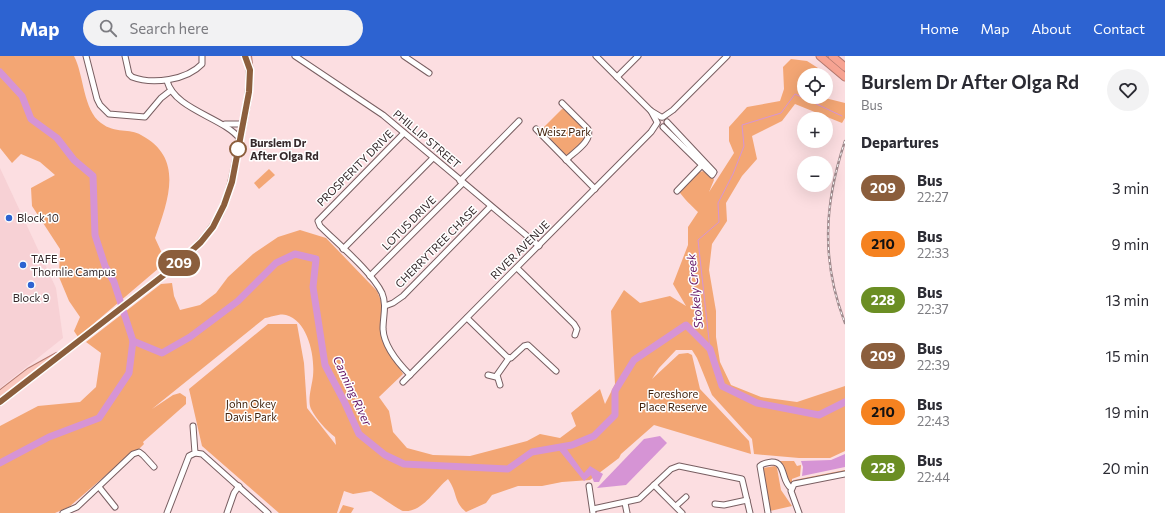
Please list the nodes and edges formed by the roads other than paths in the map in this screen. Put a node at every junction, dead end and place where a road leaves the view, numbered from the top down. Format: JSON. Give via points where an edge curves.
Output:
{"nodes":[{"id":1,"x":86,"y":56,"type":"edge"},
{"id":2,"x":125,"y":56,"type":"edge"},
{"id":3,"x":202,"y":56,"type":"edge"},
{"id":4,"x":245,"y":56,"type":"edge"},
{"id":5,"x":248,"y":56,"type":"edge"},
{"id":6,"x":404,"y":56,"type":"edge"},
{"id":7,"x":596,"y":56,"type":"edge"},
{"id":8,"x":638,"y":56,"type":"edge"},
{"id":9,"x":727,"y":56,"type":"edge"},
{"id":10,"x":820,"y":56,"type":"edge"},
{"id":11,"x":832,"y":56,"type":"edge"},
{"id":12,"x":298,"y":57,"type":"edge"},
{"id":13,"x":845,"y":67,"type":"edge"},
{"id":14,"x":250,"y":70,"type":"junction"},
{"id":15,"x":429,"y":73,"type":"dead end"},
{"id":16,"x":844,"y":75,"type":"edge"},
{"id":17,"x":617,"y":77,"type":"junction"},
{"id":18,"x":167,"y":81,"type":"junction"},
{"id":19,"x":170,"y":90,"type":"junction"},
{"id":20,"x":562,"y":103,"type":"dead end"},
{"id":21,"x":519,"y":121,"type":"dead end"},
{"id":22,"x":662,"y":122,"type":"junction"},
{"id":23,"x":218,"y":123,"type":"junction"},
{"id":24,"x":243,"y":124,"type":"junction"},
{"id":25,"x":536,"y":129,"type":"dead end"},
{"id":26,"x":404,"y":133,"type":"junction"},
{"id":27,"x":240,"y":139,"type":"junction"},
{"id":28,"x":433,"y":158,"type":"junction"},
{"id":29,"x":566,"y":160,"type":"junction"},
{"id":30,"x":704,"y":164,"type":"junction"},
{"id":31,"x":713,"y":174,"type":"dead end"},
{"id":32,"x":461,"y":182,"type":"junction"},
{"id":33,"x":595,"y":188,"type":"junction"},
{"id":34,"x":677,"y":191,"type":"dead end"},
{"id":35,"x":490,"y":207,"type":"junction"},
{"id":36,"x":539,"y":246,"type":"junction"},
{"id":37,"x":343,"y":249,"type":"junction"},
{"id":38,"x":517,"y":268,"type":"junction"},
{"id":39,"x":370,"y":276,"type":"junction"},
{"id":40,"x":385,"y":304,"type":"junction"},
{"id":41,"x":467,"y":318,"type":"junction"},
{"id":42,"x":575,"y":335,"type":"dead end"},
{"id":43,"x":62,"y":353,"type":"junction"},
{"id":44,"x":509,"y":358,"type":"junction"},
{"id":45,"x":556,"y":371,"type":"dead end"},
{"id":46,"x":488,"y":374,"type":"dead end"},
{"id":47,"x":410,"y":375,"type":"junction"},
{"id":48,"x":496,"y":377,"type":"junction"},
{"id":49,"x":403,"y":382,"type":"dead end"},
{"id":50,"x":12,"y":384,"type":"junction"},
{"id":51,"x":500,"y":385,"type":"dead end"},
{"id":52,"x":17,"y":391,"type":"junction"},
{"id":53,"x":0,"y":394,"type":"edge"},
{"id":54,"x":0,"y":402,"type":"edge"},
{"id":55,"x":193,"y":426,"type":"dead end"},
{"id":56,"x":195,"y":453,"type":"junction"},
{"id":57,"x":154,"y":467,"type":"dead end"},
{"id":58,"x":845,"y":474,"type":"edge"},
{"id":59,"x":654,"y":484,"type":"junction"},
{"id":60,"x":239,"y":486,"type":"junction"},
{"id":61,"x":589,"y":486,"type":"dead end"},
{"id":62,"x":99,"y":487,"type":"junction"},
{"id":63,"x":791,"y":488,"type":"junction"},
{"id":64,"x":686,"y":497,"type":"dead end"},
{"id":65,"x":747,"y":500,"type":"junction"},
{"id":66,"x":625,"y":503,"type":"junction"},
{"id":67,"x":715,"y":504,"type":"dead end"},
{"id":68,"x":676,"y":506,"type":"junction"},
{"id":69,"x":115,"y":507,"type":"dead end"},
{"id":70,"x":593,"y":511,"type":"edge"},
{"id":71,"x":64,"y":513,"type":"edge"},
{"id":72,"x":168,"y":513,"type":"edge"},
{"id":73,"x":227,"y":513,"type":"edge"},
{"id":74,"x":268,"y":513,"type":"edge"},
{"id":75,"x":627,"y":513,"type":"edge"},
{"id":76,"x":682,"y":513,"type":"edge"},
{"id":77,"x":750,"y":513,"type":"edge"},
{"id":78,"x":768,"y":513,"type":"edge"},
{"id":79,"x":799,"y":513,"type":"edge"}],
"edges":[{"from":1,"to":19,"type":"street","via":[[97,99],[108,114],[145,116]]},
{"from":2,"to":18,"type":"street","via":[[132,77]]},
{"from":3,"to":18,"type":"street","via":[[202,64],[198,68]]},
{"from":4,"to":14,"type":"main road"},
{"from":5,"to":14,"type":"main road"},
{"from":6,"to":15,"type":"street"},
{"from":7,"to":17,"type":"street"},
{"from":8,"to":17,"type":"street"},
{"from":9,"to":22,"type":"street","name":"RIVER AVENUE"},
{"from":10,"to":16,"type":"highway"},
{"from":11,"to":13,"type":"highway"},
{"from":12,"to":26,"type":"street","name":"PHILLIP STREET","via":[[383,115]]},
{"from":14,"to":24,"type":"main road"},
{"from":17,"to":22,"type":"street"},
{"from":18,"to":19,"type":"street"},
{"from":19,"to":23,"type":"street"},
{"from":20,"to":29,"type":"street","via":[[588,129],[589,134],[588,139]]},
{"from":21,"to":32,"type":"street","name":"LOTUS DRIVE"},
{"from":22,"to":30,"type":"street"},
{"from":22,"to":33,"type":"street","name":"RIVER AVENUE"},
{"from":23,"to":24,"type":"street"},
{"from":23,"to":27,"type":"street","via":[[235,132]]},
{"from":24,"to":27,"type":"main road"},
{"from":25,"to":29,"type":"street"},
{"from":26,"to":28,"type":"street","name":"PHILLIP STREET"},
{"from":26,"to":37,"type":"street","name":"PROSPERITY DRIVE","via":[[319,218],[320,226]]},
{"from":27,"to":43,"type":"main road","via":[[228,192],[213,227],[192,251]]},
{"from":28,"to":32,"type":"street","name":"PHILLIP STREET"},
{"from":28,"to":37,"type":"street"},
{"from":29,"to":33,"type":"street"},
{"from":30,"to":31,"type":"street"},
{"from":30,"to":34,"type":"street"},
{"from":32,"to":35,"type":"street","name":"PHILLIP STREET"},
{"from":32,"to":39,"type":"street","name":"LOTUS DRIVE"},
{"from":33,"to":36,"type":"street","name":"RIVER AVENUE"},
{"from":35,"to":36,"type":"street","name":"PHILLIP STREET"},
{"from":35,"to":40,"type":"street","name":"CHERRYTREE CHASE","via":[[396,301]]},
{"from":36,"to":38,"type":"street","name":"RIVER AVENUE"},
{"from":37,"to":39,"type":"street","name":"PROSPERITY DRIVE"},
{"from":38,"to":41,"type":"street","name":"RIVER AVENUE"},
{"from":38,"to":42,"type":"street","via":[[574,324],[577,329]]},
{"from":39,"to":40,"type":"street","name":"PROSPERITY DRIVE","via":[[381,292]]},
{"from":40,"to":47,"type":"street","via":[[385,339],[397,362]]},
{"from":41,"to":44,"type":"street"},
{"from":41,"to":47,"type":"street","name":"RIVER AVENUE"},
{"from":43,"to":50,"type":"main road"},
{"from":43,"to":52,"type":"main road"},
{"from":44,"to":45,"type":"street","via":[[528,345]]},
{"from":44,"to":48,"type":"street"},
{"from":46,"to":48,"type":"street"},
{"from":47,"to":49,"type":"street","name":"RIVER AVENUE"},
{"from":48,"to":51,"type":"street"},
{"from":50,"to":52,"type":"main road"},
{"from":50,"to":53,"type":"main road"},
{"from":52,"to":54,"type":"main road"},
{"from":55,"to":56,"type":"street"},
{"from":56,"to":60,"type":"street","via":[[202,454]]},
{"from":56,"to":72,"type":"street","via":[[189,456]]},
{"from":57,"to":62,"type":"street","via":[[143,454],[133,454]]},
{"from":58,"to":63,"type":"street","via":[[798,483]]},
{"from":59,"to":65,"type":"street","via":[[671,469],[685,466],[742,479]]},
{"from":59,"to":66,"type":"street","via":[[639,499]]},
{"from":59,"to":68,"type":"street"},
{"from":60,"to":73,"type":"street"},
{"from":60,"to":74,"type":"street"},
{"from":61,"to":70,"type":"street"},
{"from":62,"to":69,"type":"street"},
{"from":62,"to":71,"type":"street","via":[[76,507]]},
{"from":63,"to":78,"type":"street","via":[[785,481],[779,464],[773,462],[760,466]]},
{"from":63,"to":79,"type":"street","via":[[791,495]]},
{"from":64,"to":68,"type":"street"},
{"from":65,"to":67,"type":"street","via":[[724,505]]},
{"from":65,"to":77,"type":"street"},
{"from":66,"to":70,"type":"street"},
{"from":66,"to":75,"type":"street"},
{"from":68,"to":76,"type":"street"}]}
